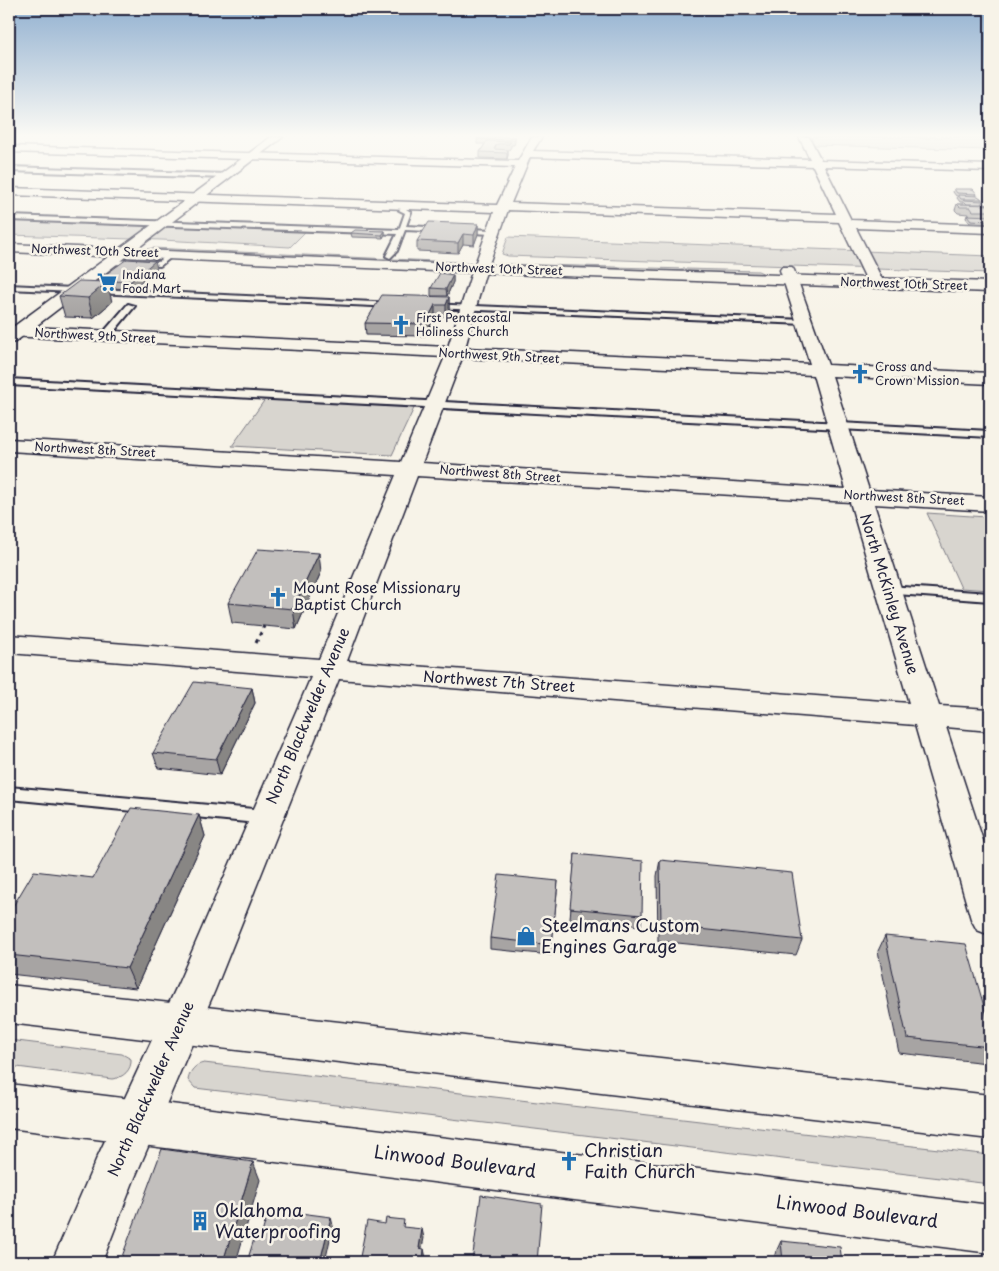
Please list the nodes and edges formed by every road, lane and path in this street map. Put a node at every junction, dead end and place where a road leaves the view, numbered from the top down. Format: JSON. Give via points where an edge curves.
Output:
{"nodes":[{"id":1,"x":143,"y":196,"type":"edge"},
{"id":2,"x":508,"y":196,"type":"edge"},
{"id":3,"x":833,"y":196,"type":"edge"},
{"id":4,"x":196,"y":198,"type":"junction"},
{"id":5,"x":406,"y":205,"type":"junction"},
{"id":6,"x":499,"y":215,"type":"junction"},
{"id":7,"x":9,"y":218,"type":"edge"},
{"id":8,"x":846,"y":221,"type":"junction"},
{"id":9,"x":162,"y":224,"type":"junction"},
{"id":10,"x":990,"y":229,"type":"edge"},
{"id":11,"x":401,"y":230,"type":"junction"},
{"id":12,"x":9,"y":239,"type":"edge"},
{"id":13,"x":9,"y":248,"type":"edge"},
{"id":14,"x":130,"y":248,"type":"junction"},
{"id":15,"x":172,"y":254,"type":"junction"},
{"id":16,"x":390,"y":256,"type":"junction"},
{"id":17,"x":111,"y":262,"type":"junction"},
{"id":18,"x":481,"y":265,"type":"junction"},
{"id":19,"x":789,"y":275,"type":"junction"},
{"id":20,"x":874,"y":278,"type":"junction"},
{"id":21,"x":990,"y":278,"type":"edge"},
{"id":22,"x":990,"y":287,"type":"edge"},
{"id":23,"x":9,"y":288,"type":"edge"},
{"id":24,"x":74,"y":290,"type":"junction"},
{"id":25,"x":408,"y":305,"type":"edge"},
{"id":26,"x":131,"y":306,"type":"dead end"},
{"id":27,"x":418,"y":306,"type":"edge"},
{"id":28,"x":468,"y":308,"type":"junction"},
{"id":29,"x":805,"y":322,"type":"junction"},
{"id":30,"x":12,"y":334,"type":"edge"},
{"id":31,"x":105,"y":336,"type":"junction"},
{"id":32,"x":455,"y":354,"type":"junction"},
{"id":33,"x":821,"y":370,"type":"junction"},
{"id":34,"x":990,"y":378,"type":"edge"},
{"id":35,"x":9,"y":382,"type":"edge"},
{"id":36,"x":436,"y":405,"type":"junction"},
{"id":37,"x":838,"y":427,"type":"junction"},
{"id":38,"x":990,"y":434,"type":"edge"},
{"id":39,"x":9,"y":445,"type":"edge"},
{"id":40,"x":409,"y":468,"type":"junction"},
{"id":41,"x":858,"y":496,"type":"junction"},
{"id":42,"x":990,"y":504,"type":"edge"},
{"id":43,"x":888,"y":590,"type":"junction"},
{"id":44,"x":990,"y":597,"type":"edge"},
{"id":45,"x":9,"y":644,"type":"edge"},
{"id":46,"x":329,"y":669,"type":"junction"},
{"id":47,"x":926,"y":715,"type":"junction"},
{"id":48,"x":990,"y":720,"type":"edge"},
{"id":49,"x":9,"y":793,"type":"edge"},
{"id":50,"x":266,"y":817,"type":"junction"},
{"id":51,"x":988,"y":906,"type":"edge"},
{"id":52,"x":9,"y":1004,"type":"edge"},
{"id":53,"x":179,"y":1023,"type":"junction"},
{"id":54,"x":9,"y":1106,"type":"edge"},
{"id":55,"x":990,"y":1116,"type":"edge"},
{"id":56,"x":136,"y":1122,"type":"junction"},
{"id":57,"x":990,"y":1229,"type":"edge"},
{"id":58,"x":77,"y":1262,"type":"edge"}],
"edges":[{"from":1,"to":4,"type":"street"},
{"from":2,"to":6,"type":"street","name":"North Blackwelder Avenue"},
{"from":3,"to":8,"type":"street"},
{"from":4,"to":5,"type":"street"},
{"from":4,"to":9,"type":"street"},
{"from":5,"to":6,"type":"street"},
{"from":5,"to":11,"type":"lane","via":[[402,210],[408,212]]},
{"from":6,"to":8,"type":"street"},
{"from":6,"to":11,"type":"lane"},
{"from":6,"to":18,"type":"street","name":"North Blackwelder Avenue"},
{"from":7,"to":9,"type":"lane"},
{"from":8,"to":10,"type":"street"},
{"from":8,"to":20,"type":"street"},
{"from":9,"to":11,"type":"lane"},
{"from":9,"to":14,"type":"street"},
{"from":11,"to":16,"type":"lane","via":[[399,242]]},
{"from":12,"to":14,"type":"street","name":"Northwest 10th Street"},
{"from":13,"to":14,"type":"street","name":"Northwest 10th Street"},
{"from":14,"to":15,"type":"street","name":"Northwest 10th Street"},
{"from":14,"to":16,"type":"street","name":"Northwest 10th Street"},
{"from":14,"to":17,"type":"street"},
{"from":15,"to":17,"type":"lane","via":[[160,264]]},
{"from":15,"to":18,"type":"street","name":"Northwest 10th Street"},
{"from":16,"to":18,"type":"street","name":"Northwest 10th Street"},
{"from":17,"to":24,"type":"street"},
{"from":18,"to":19,"type":"street","name":"Northwest 10th Street"},
{"from":18,"to":28,"type":"street","name":"North Blackwelder Avenue"},
{"from":19,"to":20,"type":"street","name":"Northwest 10th Street"},
{"from":19,"to":29,"type":"street","name":"North McKinley Avenue"},
{"from":20,"to":21,"type":"street","name":"Northwest 10th Street"},
{"from":20,"to":22,"type":"street","name":"Northwest 10th Street"},
{"from":23,"to":24,"type":"lane"},
{"from":24,"to":25,"type":"lane"},
{"from":24,"to":30,"type":"street"},
{"from":26,"to":31,"type":"lane","via":[[117,326]]},
{"from":27,"to":28,"type":"lane"},
{"from":28,"to":29,"type":"lane"},
{"from":28,"to":32,"type":"street","name":"North Blackwelder Avenue"},
{"from":29,"to":33,"type":"street","name":"North McKinley Avenue"},
{"from":30,"to":31,"type":"street","name":"Northwest 9th Street"},
{"from":31,"to":32,"type":"street","name":"Northwest 9th Street"},
{"from":32,"to":33,"type":"street","name":"Northwest 9th Street"},
{"from":32,"to":36,"type":"street","name":"North Blackwelder Avenue"},
{"from":33,"to":34,"type":"street","name":"Northwest 9th Street"},
{"from":33,"to":37,"type":"street","name":"North McKinley Avenue"},
{"from":35,"to":36,"type":"lane"},
{"from":36,"to":37,"type":"lane"},
{"from":36,"to":40,"type":"street","name":"North Blackwelder Avenue"},
{"from":37,"to":38,"type":"lane"},
{"from":37,"to":41,"type":"street","name":"North McKinley Avenue"},
{"from":39,"to":40,"type":"street","name":"Northwest 8th Street"},
{"from":40,"to":41,"type":"street","name":"Northwest 8th Street"},
{"from":40,"to":46,"type":"street","name":"North Blackwelder Avenue"},
{"from":41,"to":42,"type":"street","name":"Northwest 8th Street"},
{"from":41,"to":43,"type":"street","name":"North McKinley Avenue"},
{"from":43,"to":44,"type":"lane"},
{"from":43,"to":47,"type":"street","name":"North McKinley Avenue"},
{"from":45,"to":46,"type":"street","name":"Northwest 7th Street"},
{"from":46,"to":47,"type":"street","name":"Northwest 7th Street"},
{"from":46,"to":50,"type":"street","name":"North Blackwelder Avenue"},
{"from":47,"to":48,"type":"street","name":"Northwest 7th Street"},
{"from":47,"to":51,"type":"street","name":"North McKinley Avenue"},
{"from":49,"to":50,"type":"lane"},
{"from":50,"to":53,"type":"street","name":"North Blackwelder Avenue"},
{"from":52,"to":53,"type":"street"},
{"from":53,"to":55,"type":"street"},
{"from":53,"to":56,"type":"street","name":"North Blackwelder Avenue"},
{"from":54,"to":56,"type":"street","name":"Linwood Boulevard"},
{"from":56,"to":57,"type":"street","name":"Linwood Boulevard"},
{"from":56,"to":58,"type":"street","name":"North Blackwelder Avenue"}]}
